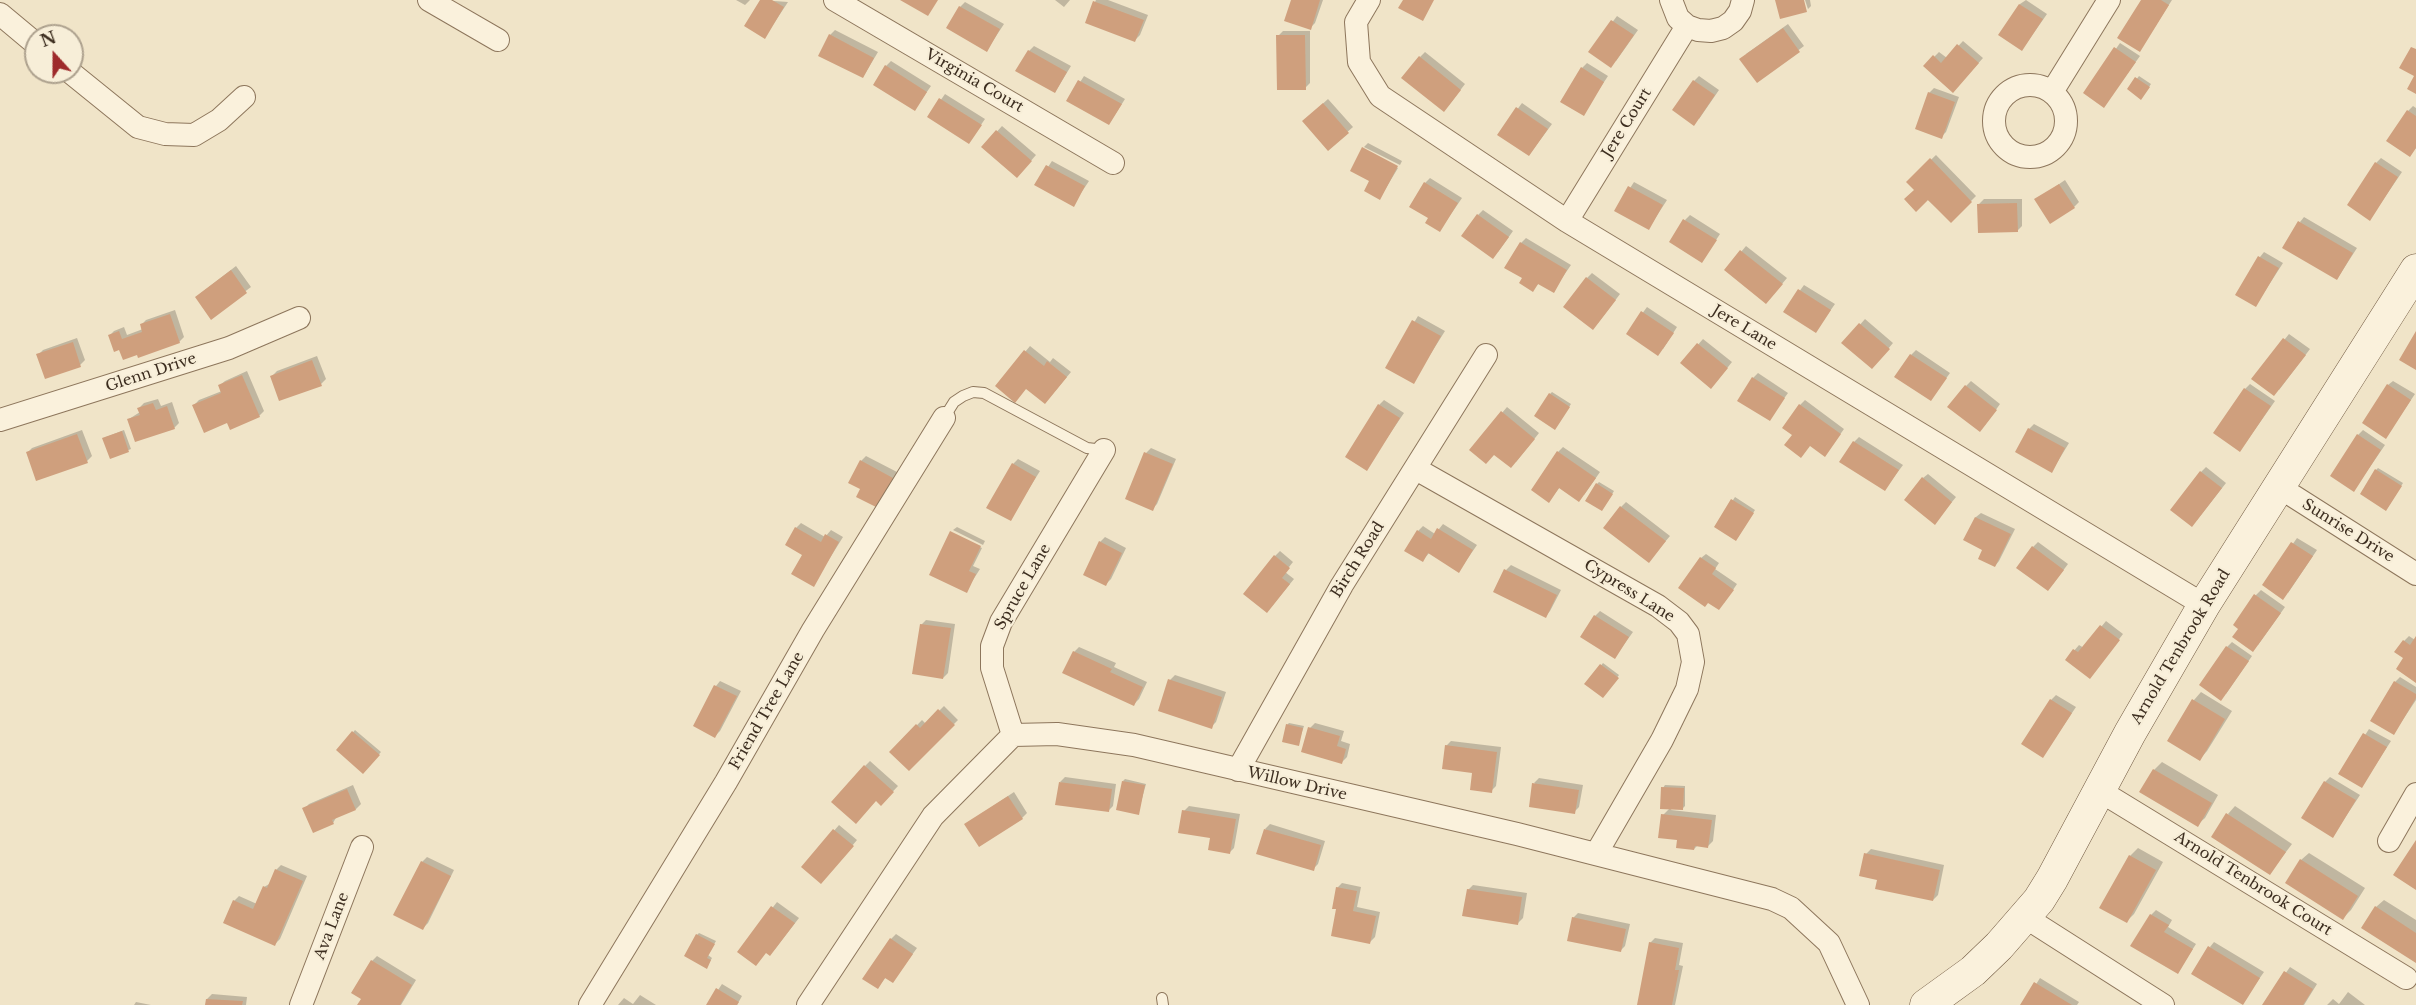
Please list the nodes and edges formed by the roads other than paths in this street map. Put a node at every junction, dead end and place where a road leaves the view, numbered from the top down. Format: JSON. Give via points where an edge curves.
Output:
{"nodes":[{"id":1,"x":429,"y":0,"type":"edge"},
{"id":2,"x":1369,"y":0,"type":"edge"},
{"id":3,"x":1671,"y":0,"type":"edge"},
{"id":4,"x":1743,"y":0,"type":"edge"},
{"id":5,"x":2109,"y":0,"type":"edge"},
{"id":6,"x":842,"y":2,"type":"edge"},
{"id":7,"x":0,"y":14,"type":"edge"},
{"id":8,"x":1687,"y":26,"type":"junction"},
{"id":9,"x":24,"y":34,"type":"edge"},
{"id":10,"x":498,"y":40,"type":"dead end"},
{"id":11,"x":84,"y":84,"type":"edge"},
{"id":12,"x":2052,"y":92,"type":"dead end"},
{"id":13,"x":244,"y":98,"type":"dead end"},
{"id":14,"x":1113,"y":163,"type":"dead end"},
{"id":15,"x":1567,"y":221,"type":"junction"},
{"id":16,"x":2416,"y":270,"type":"edge"},
{"id":17,"x":299,"y":318,"type":"dead end"},
{"id":18,"x":1486,"y":355,"type":"dead end"},
{"id":19,"x":944,"y":418,"type":"joint"},
{"id":20,"x":0,"y":420,"type":"edge"},
{"id":21,"x":1104,"y":450,"type":"joint"},
{"id":22,"x":1416,"y":469,"type":"junction"},
{"id":23,"x":2279,"y":487,"type":"junction"},
{"id":24,"x":2416,"y":574,"type":"edge"},
{"id":25,"x":2204,"y":605,"type":"junction"},
{"id":26,"x":1013,"y":735,"type":"junction"},
{"id":27,"x":1238,"y":770,"type":"junction"},
{"id":28,"x":2100,"y":791,"type":"junction"},
{"id":29,"x":2416,"y":794,"type":"edge"},
{"id":30,"x":2389,"y":841,"type":"dead end"},
{"id":31,"x":362,"y":847,"type":"dead end"},
{"id":32,"x":1596,"y":854,"type":"junction"},
{"id":33,"x":2025,"y":917,"type":"junction"},
{"id":34,"x":2406,"y":978,"type":"dead end"},
{"id":35,"x":301,"y":1005,"type":"edge"},
{"id":36,"x":590,"y":1005,"type":"edge"},
{"id":37,"x":808,"y":1005,"type":"edge"},
{"id":38,"x":1858,"y":1005,"type":"edge"},
{"id":39,"x":1926,"y":1005,"type":"edge"},
{"id":40,"x":2163,"y":1005,"type":"edge"}],
"edges":[{"from":1,"to":10,"type":"street"},
{"from":2,"to":15,"type":"street","name":"Jere Lane","via":[[1356,22],[1359,62],[1380,96]]},
{"from":3,"to":8,"type":"street","via":[[1678,18]]},
{"from":4,"to":8,"type":"street","via":[[1733,21],[1723,28],[1711,31]]},
{"from":5,"to":12,"type":"street"},
{"from":6,"to":14,"type":"street","name":"Virginia Court"},
{"from":7,"to":9,"type":"street"},
{"from":8,"to":15,"type":"street","name":"Jere Court"},
{"from":11,"to":13,"type":"street","via":[[138,128],[165,134],[194,135]]},
{"from":15,"to":25,"type":"street","name":"Jere Lane"},
{"from":16,"to":23,"type":"street","name":"Arnold Tenbrook Road"},
{"from":17,"to":20,"type":"street","name":"Glenn Drive","via":[[230,348]]},
{"from":18,"to":22,"type":"street","name":"Birch Road"},
{"from":19,"to":21,"type":"lane","via":[[963,396],[984,393],[1087,448]]},
{"from":19,"to":36,"type":"street","name":"Friend Tree Lane"},
{"from":21,"to":26,"type":"street","name":"Spruce Lane","via":[[1001,622],[992,646],[992,668]]},
{"from":22,"to":27,"type":"street","name":"Birch Road","via":[[1342,585]]},
{"from":22,"to":32,"type":"street","name":"Cypress Lane","via":[[1658,606],[1688,634],[1694,662],[1687,689]]},
{"from":23,"to":24,"type":"street","name":"Sunrise Drive"},
{"from":23,"to":25,"type":"street","name":"Arnold Tenbrook Road"},
{"from":25,"to":28,"type":"street","name":"Arnold Tenbrook Road"},
{"from":26,"to":27,"type":"street","name":"Willow Drive","via":[[1074,735]]},
{"from":26,"to":37,"type":"street","via":[[933,816]]},
{"from":27,"to":32,"type":"street","name":"Willow Drive"},
{"from":28,"to":33,"type":"street","name":"Arnold Tenbrook Road","via":[[2052,879]]},
{"from":28,"to":34,"type":"street","name":"Arnold Tenbrook Court"},
{"from":29,"to":30,"type":"street"},
{"from":31,"to":35,"type":"street","name":"Ava Lane"},
{"from":32,"to":38,"type":"street","name":"Willow Drive","via":[[1772,899],[1791,908],[1829,943]]},
{"from":33,"to":39,"type":"street","name":"Arnold Tenbrook Road","via":[[1972,971]]},
{"from":33,"to":40,"type":"street"}]}
